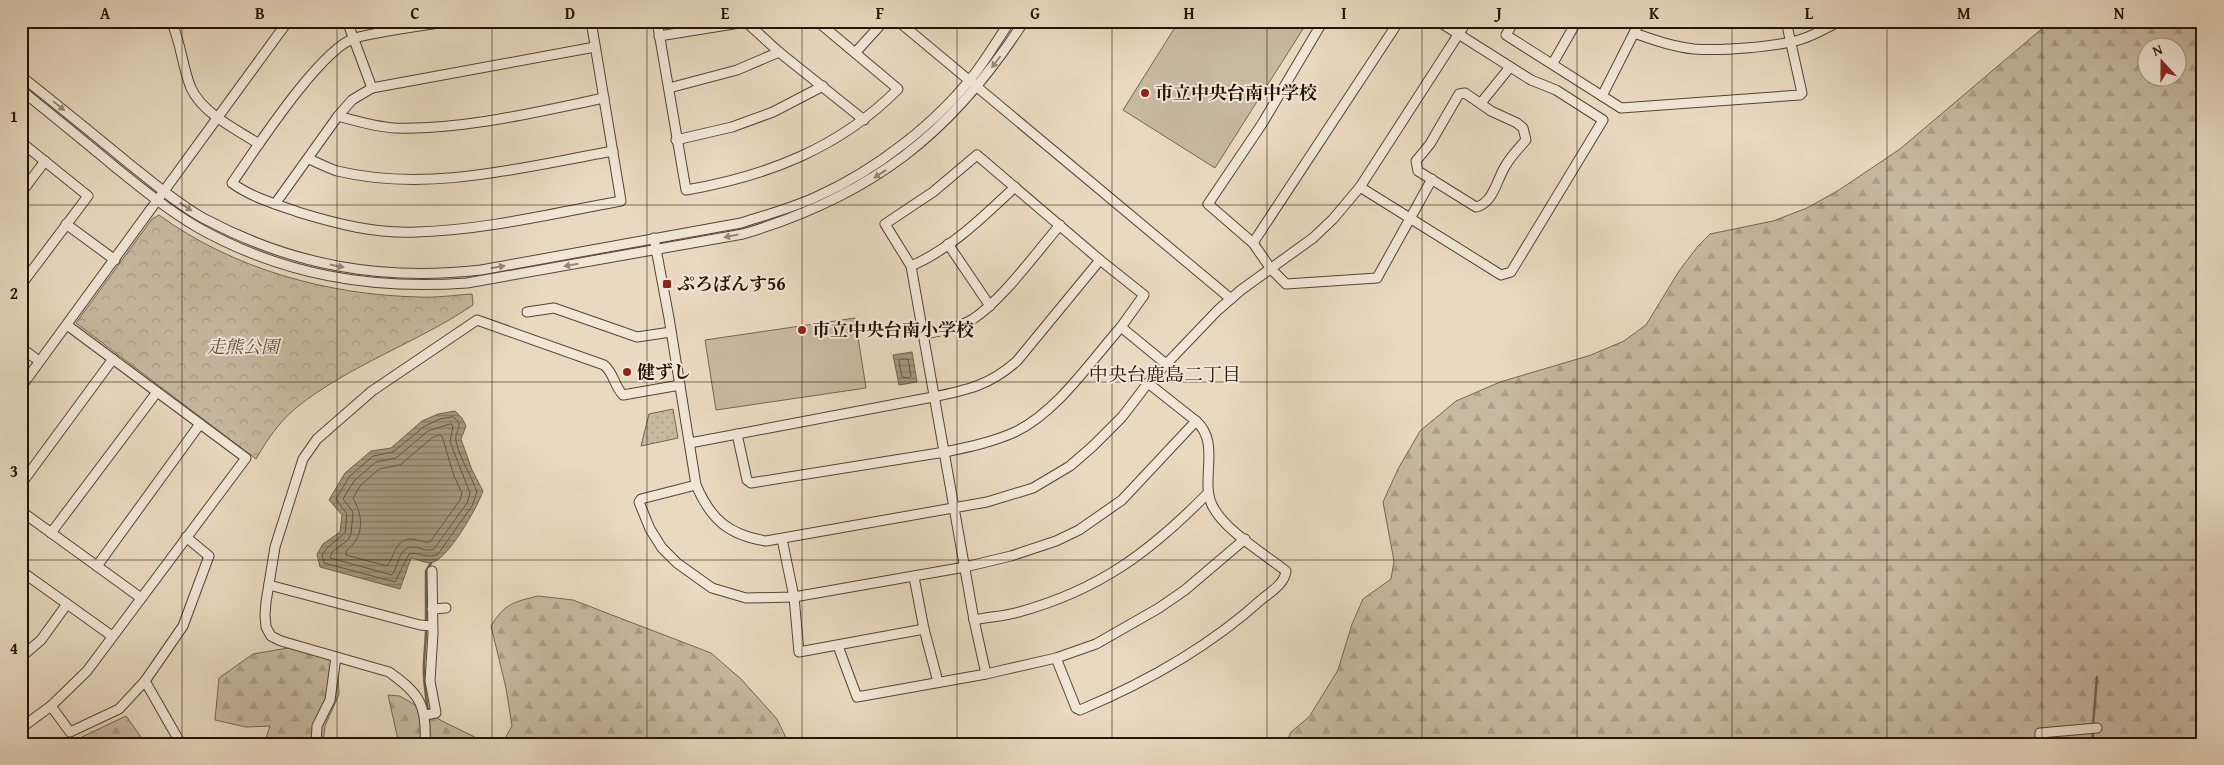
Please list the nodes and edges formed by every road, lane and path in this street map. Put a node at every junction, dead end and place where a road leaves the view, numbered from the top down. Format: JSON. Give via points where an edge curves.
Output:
{"nodes":[{"id":1,"x":171,"y":21,"type":"edge"},
{"id":2,"x":288,"y":21,"type":"edge"},
{"id":3,"x":347,"y":21,"type":"edge"},
{"id":4,"x":449,"y":21,"type":"edge"},
{"id":5,"x":592,"y":21,"type":"edge"},
{"id":6,"x":657,"y":21,"type":"edge"},
{"id":7,"x":817,"y":21,"type":"edge"},
{"id":8,"x":884,"y":21,"type":"edge"},
{"id":9,"x":898,"y":21,"type":"edge"},
{"id":10,"x":1010,"y":21,"type":"edge"},
{"id":11,"x":1024,"y":21,"type":"edge"},
{"id":12,"x":1323,"y":21,"type":"edge"},
{"id":13,"x":1399,"y":21,"type":"edge"},
{"id":14,"x":1434,"y":21,"type":"edge"},
{"id":15,"x":1466,"y":21,"type":"edge"},
{"id":16,"x":1514,"y":21,"type":"edge"},
{"id":17,"x":1577,"y":21,"type":"edge"},
{"id":18,"x":1640,"y":21,"type":"edge"},
{"id":19,"x":1786,"y":21,"type":"edge"},
{"id":20,"x":1840,"y":21,"type":"edge"},
{"id":21,"x":1634,"y":33,"type":"junction"},
{"id":22,"x":1457,"y":35,"type":"junction"},
{"id":23,"x":660,"y":36,"type":"junction"},
{"id":24,"x":354,"y":39,"type":"junction"},
{"id":25,"x":1790,"y":42,"type":"junction"},
{"id":26,"x":596,"y":47,"type":"junction"},
{"id":27,"x":779,"y":52,"type":"junction"},
{"id":28,"x":855,"y":53,"type":"junction"},
{"id":29,"x":1553,"y":64,"type":"junction"},
{"id":30,"x":1510,"y":67,"type":"junction"},
{"id":31,"x":21,"y":76,"type":"edge"},
{"id":32,"x":969,"y":80,"type":"junction"},
{"id":33,"x":823,"y":86,"type":"junction"},
{"id":34,"x":977,"y":87,"type":"junction"},
{"id":35,"x":372,"y":88,"type":"junction"},
{"id":36,"x":669,"y":88,"type":"junction"},
{"id":37,"x":21,"y":90,"type":"edge"},
{"id":38,"x":1602,"y":96,"type":"junction"},
{"id":39,"x":604,"y":98,"type":"junction"},
{"id":40,"x":1481,"y":103,"type":"junction"},
{"id":41,"x":338,"y":116,"type":"junction"},
{"id":42,"x":218,"y":118,"type":"junction"},
{"id":43,"x":864,"y":120,"type":"junction"},
{"id":44,"x":676,"y":140,"type":"junction"},
{"id":45,"x":21,"y":142,"type":"edge"},
{"id":46,"x":259,"y":144,"type":"junction"},
{"id":47,"x":613,"y":150,"type":"junction"},
{"id":48,"x":309,"y":159,"type":"junction"},
{"id":49,"x":45,"y":161,"type":"junction"},
{"id":50,"x":1432,"y":180,"type":"junction"},
{"id":51,"x":1015,"y":187,"type":"junction"},
{"id":52,"x":1360,"y":187,"type":"junction"},
{"id":53,"x":164,"y":191,"type":"junction"},
{"id":54,"x":21,"y":193,"type":"edge"},
{"id":55,"x":157,"y":200,"type":"junction"},
{"id":56,"x":276,"y":204,"type":"junction"},
{"id":57,"x":1410,"y":218,"type":"junction"},
{"id":58,"x":66,"y":224,"type":"junction"},
{"id":59,"x":1060,"y":225,"type":"junction"},
{"id":60,"x":654,"y":238,"type":"junction"},
{"id":61,"x":1253,"y":243,"type":"junction"},
{"id":62,"x":948,"y":244,"type":"junction"},
{"id":63,"x":656,"y":250,"type":"junction"},
{"id":64,"x":115,"y":260,"type":"junction"},
{"id":65,"x":1100,"y":260,"type":"junction"},
{"id":66,"x":911,"y":266,"type":"junction"},
{"id":67,"x":1271,"y":269,"type":"junction"},
{"id":68,"x":21,"y":285,"type":"edge"},
{"id":69,"x":1231,"y":299,"type":"junction"},
{"id":70,"x":990,"y":306,"type":"junction"},
{"id":71,"x":527,"y":312,"type":"dead end"},
{"id":72,"x":67,"y":325,"type":"junction"},
{"id":73,"x":1121,"y":327,"type":"junction"},
{"id":74,"x":672,"y":332,"type":"junction"},
{"id":75,"x":925,"y":334,"type":"junction"},
{"id":76,"x":21,"y":348,"type":"edge"},
{"id":77,"x":35,"y":358,"type":"dead end"},
{"id":78,"x":114,"y":359,"type":"junction"},
{"id":79,"x":1166,"y":364,"type":"junction"},
{"id":80,"x":1148,"y":382,"type":"junction"},
{"id":81,"x":680,"y":385,"type":"junction"},
{"id":82,"x":21,"y":387,"type":"edge"},
{"id":83,"x":157,"y":392,"type":"junction"},
{"id":84,"x":933,"y":397,"type":"junction"},
{"id":85,"x":1196,"y":421,"type":"junction"},
{"id":86,"x":200,"y":424,"type":"junction"},
{"id":87,"x":737,"y":434,"type":"junction"},
{"id":88,"x":690,"y":443,"type":"junction"},
{"id":89,"x":945,"y":452,"type":"junction"},
{"id":90,"x":21,"y":484,"type":"edge"},
{"id":91,"x":696,"y":485,"type":"junction"},
{"id":92,"x":1207,"y":494,"type":"junction"},
{"id":93,"x":955,"y":509,"type":"junction"},
{"id":94,"x":21,"y":511,"type":"edge"},
{"id":95,"x":52,"y":533,"type":"junction"},
{"id":96,"x":186,"y":537,"type":"junction"},
{"id":97,"x":1245,"y":538,"type":"junction"},
{"id":98,"x":782,"y":539,"type":"junction"},
{"id":99,"x":97,"y":566,"type":"junction"},
{"id":100,"x":965,"y":568,"type":"junction"},
{"id":101,"x":432,"y":571,"type":"dead end"},
{"id":102,"x":22,"y":572,"type":"edge"},
{"id":103,"x":914,"y":577,"type":"junction"},
{"id":104,"x":269,"y":585,"type":"junction"},
{"id":105,"x":794,"y":597,"type":"junction"},
{"id":106,"x":141,"y":598,"type":"junction"},
{"id":107,"x":67,"y":604,"type":"junction"},
{"id":108,"x":446,"y":608,"type":"dead end"},
{"id":109,"x":432,"y":609,"type":"junction"},
{"id":110,"x":974,"y":620,"type":"junction"},
{"id":111,"x":432,"y":626,"type":"junction"},
{"id":112,"x":924,"y":629,"type":"junction"},
{"id":113,"x":112,"y":636,"type":"junction"},
{"id":114,"x":838,"y":646,"type":"junction"},
{"id":115,"x":21,"y":657,"type":"edge"},
{"id":116,"x":336,"y":657,"type":"junction"},
{"id":117,"x":1056,"y":658,"type":"junction"},
{"id":118,"x":986,"y":674,"type":"junction"},
{"id":119,"x":145,"y":681,"type":"junction"},
{"id":120,"x":938,"y":682,"type":"junction"},
{"id":121,"x":51,"y":706,"type":"junction"},
{"id":122,"x":425,"y":715,"type":"junction"},
{"id":123,"x":21,"y":728,"type":"edge"},
{"id":124,"x":2097,"y":728,"type":"dead end"},
{"id":125,"x":181,"y":744,"type":"edge"},
{"id":126,"x":316,"y":744,"type":"edge"},
{"id":127,"x":425,"y":744,"type":"edge"},
{"id":128,"x":2040,"y":744,"type":"edge"}],
"edges":[{"from":1,"to":42,"type":"street","via":[[192,89]]},
{"from":2,"to":42,"type":"street"},
{"from":3,"to":24,"type":"street"},
{"from":4,"to":24,"type":"street"},
{"from":5,"to":26,"type":"street"},
{"from":6,"to":23,"type":"street"},
{"from":7,"to":28,"type":"street"},
{"from":8,"to":28,"type":"street"},
{"from":9,"to":32,"type":"street"},
{"from":10,"to":32,"type":"street"},
{"from":11,"to":34,"type":"street","one_way":true},
{"from":12,"to":61,"type":"street","via":[[1262,124],[1208,204]]},
{"from":13,"to":61,"type":"street"},
{"from":14,"to":22,"type":"street"},
{"from":15,"to":22,"type":"street"},
{"from":16,"to":29,"type":"street","via":[[1506,35]]},
{"from":17,"to":29,"type":"street"},
{"from":18,"to":21,"type":"street"},
{"from":19,"to":25,"type":"street"},
{"from":20,"to":25,"type":"street"},
{"from":21,"to":25,"type":"street","via":[[1694,49]]},
{"from":21,"to":38,"type":"street"},
{"from":22,"to":30,"type":"street"},
{"from":22,"to":52,"type":"street"},
{"from":23,"to":27,"type":"street","via":[[746,22]]},
{"from":23,"to":36,"type":"street"},
{"from":24,"to":35,"type":"street"},
{"from":24,"to":46,"type":"street","via":[[329,54]]},
{"from":25,"to":38,"type":"street","via":[[1800,95],[1621,108]]},
{"from":26,"to":35,"type":"street"},
{"from":26,"to":39,"type":"street"},
{"from":27,"to":33,"type":"street"},
{"from":27,"to":36,"type":"street","via":[[737,70]]},
{"from":28,"to":43,"type":"street","via":[[898,89]]},
{"from":29,"to":38,"type":"street"},
{"from":30,"to":40,"type":"street"},
{"from":30,"to":57,"type":"street","via":[[1556,90],[1604,120],[1511,272],[1501,275]]},
{"from":31,"to":53,"type":"street","one_way":true},
{"from":32,"to":34,"type":"street"},
{"from":32,"to":60,"type":"street","via":[[895,150],[817,197],[741,223]]},
{"from":33,"to":43,"type":"street"},
{"from":33,"to":44,"type":"street","via":[[773,112],[732,127]]},
{"from":34,"to":63,"type":"street","one_way":true,"via":[[940,127],[913,150],[880,174],[821,207],[743,234]]},
{"from":34,"to":69,"type":"street"},
{"from":35,"to":41,"type":"street","via":[[352,100]]},
{"from":36,"to":44,"type":"street"},
{"from":37,"to":55,"type":"street"},
{"from":39,"to":41,"type":"street","via":[[434,127],[393,128]]},
{"from":39,"to":47,"type":"street"},
{"from":40,"to":50,"type":"street","via":[[1465,93],[1459,94],[1454,101],[1430,144],[1416,161],[1418,170]]},
{"from":40,"to":50,"type":"street","via":[[1517,123],[1523,128],[1526,140],[1505,166],[1482,205],[1476,207]]},
{"from":41,"to":48,"type":"street"},
{"from":42,"to":46,"type":"street"},
{"from":42,"to":53,"type":"street"},
{"from":43,"to":44,"type":"street","via":[[808,154],[767,171],[686,190]]},
{"from":45,"to":49,"type":"street"},
{"from":46,"to":56,"type":"street","via":[[232,183]]},
{"from":47,"to":48,"type":"street","via":[[457,178],[406,180],[336,170]]},
{"from":47,"to":56,"type":"street","via":[[621,202],[482,226],[417,232],[376,230],[338,224]]},
{"from":48,"to":56,"type":"street"},
{"from":49,"to":54,"type":"street"},
{"from":49,"to":58,"type":"street","via":[[88,196]]},
{"from":50,"to":57,"type":"street"},
{"from":51,"to":59,"type":"street"},
{"from":51,"to":62,"type":"street"},
{"from":51,"to":66,"type":"street","via":[[978,155],[933,192],[885,224]]},
{"from":52,"to":57,"type":"street"},
{"from":52,"to":67,"type":"street","via":[[1313,238]]},
{"from":53,"to":55,"type":"street"},
{"from":53,"to":60,"type":"street","one_way":true,"via":[[202,218],[267,248],[306,260],[371,272],[420,274],[481,270]]},
{"from":63,"to":55,"type":"street","one_way":true,"via":[[467,283],[424,286],[376,284],[330,277],[278,263],[197,227]]},
{"from":55,"to":64,"type":"street"},
{"from":57,"to":67,"type":"street","via":[[1377,278],[1286,284]]},
{"from":58,"to":64,"type":"street"},
{"from":58,"to":68,"type":"street"},
{"from":59,"to":65,"type":"street"},
{"from":59,"to":70,"type":"street"},
{"from":60,"to":63,"type":"street"},
{"from":61,"to":67,"type":"street"},
{"from":62,"to":66,"type":"street","via":[[928,259]]},
{"from":62,"to":70,"type":"street"},
{"from":63,"to":74,"type":"street"},
{"from":64,"to":72,"type":"street"},
{"from":65,"to":73,"type":"street","via":[[1144,295]]},
{"from":65,"to":84,"type":"street","via":[[1017,361],[1002,374],[968,390]]},
{"from":66,"to":75,"type":"street"},
{"from":67,"to":69,"type":"street"},
{"from":69,"to":79,"type":"street"},
{"from":70,"to":75,"type":"street","via":[[972,320],[951,329]]},
{"from":71,"to":74,"type":"street","via":[[554,308],[637,337]]},
{"from":72,"to":78,"type":"street"},
{"from":72,"to":82,"type":"street"},
{"from":73,"to":79,"type":"street"},
{"from":73,"to":89,"type":"street","via":[[1060,396],[1031,423],[999,438]]},
{"from":74,"to":81,"type":"street"},
{"from":75,"to":84,"type":"street"},
{"from":76,"to":77,"type":"street"},
{"from":78,"to":83,"type":"street"},
{"from":78,"to":90,"type":"street"},
{"from":79,"to":80,"type":"street"},
{"from":80,"to":85,"type":"street"},
{"from":80,"to":93,"type":"street","via":[[1122,417],[1070,466],[1033,488]]},
{"from":81,"to":88,"type":"street"},
{"from":81,"to":104,"type":"street","via":[[623,395],[610,369],[604,365],[477,320],[372,391],[317,440],[303,459],[293,489],[275,547]]},
{"from":83,"to":86,"type":"street"},
{"from":83,"to":95,"type":"street"},
{"from":84,"to":87,"type":"street"},
{"from":84,"to":89,"type":"street"},
{"from":85,"to":92,"type":"street","via":[[1206,435],[1210,462]]},
{"from":85,"to":100,"type":"street","via":[[1122,500],[1085,526],[1056,541]]},
{"from":86,"to":96,"type":"street","via":[[246,458]]},
{"from":86,"to":99,"type":"street"},
{"from":87,"to":88,"type":"street"},
{"from":87,"to":89,"type":"street","via":[[747,480],[751,483]]},
{"from":88,"to":91,"type":"street"},
{"from":89,"to":93,"type":"street"},
{"from":91,"to":98,"type":"street","via":[[713,516],[729,529],[746,538]]},
{"from":91,"to":105,"type":"street","via":[[639,502],[662,548],[712,588],[746,598]]},
{"from":92,"to":97,"type":"street","via":[[1220,519]]},
{"from":92,"to":110,"type":"street","via":[[1179,522],[1106,578],[1057,600]]},
{"from":93,"to":98,"type":"street"},
{"from":93,"to":100,"type":"street"},
{"from":94,"to":95,"type":"street"},
{"from":95,"to":99,"type":"street"},
{"from":96,"to":106,"type":"street"},
{"from":96,"to":119,"type":"street","via":[[209,556],[183,626]]},
{"from":97,"to":117,"type":"street","via":[[1159,608],[1096,644]]},
{"from":97,"to":117,"type":"street","via":[[1286,570],[1286,575],[1246,614],[1207,644],[1162,672],[1080,710],[1076,708]]},
{"from":98,"to":105,"type":"street"},
{"from":99,"to":106,"type":"street"},
{"from":100,"to":103,"type":"street"},
{"from":100,"to":110,"type":"street"},
{"from":101,"to":109,"type":"street"},
{"from":102,"to":107,"type":"street"},
{"from":103,"to":105,"type":"street"},
{"from":103,"to":112,"type":"street"},
{"from":104,"to":111,"type":"street"},
{"from":104,"to":116,"type":"street","via":[[265,615],[270,636]]},
{"from":105,"to":114,"type":"street","via":[[799,652]]},
{"from":106,"to":113,"type":"street"},
{"from":107,"to":113,"type":"street"},
{"from":107,"to":115,"type":"street","via":[[41,640]]},
{"from":108,"to":109,"type":"street"},
{"from":109,"to":111,"type":"street"},
{"from":110,"to":118,"type":"street"},
{"from":111,"to":122,"type":"street","via":[[430,682],[436,713]]},
{"from":112,"to":114,"type":"street"},
{"from":112,"to":120,"type":"street"},
{"from":113,"to":121,"type":"street","via":[[87,671]]},
{"from":114,"to":120,"type":"street","via":[[857,696]]},
{"from":116,"to":122,"type":"street","via":[[389,672],[418,698]]},
{"from":116,"to":126,"type":"street","via":[[330,700],[317,726]]},
{"from":117,"to":118,"type":"street"},
{"from":118,"to":120,"type":"street"},
{"from":119,"to":121,"type":"street","via":[[119,709],[70,732]]},
{"from":119,"to":125,"type":"street"},
{"from":121,"to":123,"type":"street"},
{"from":122,"to":127,"type":"street"},
{"from":124,"to":128,"type":"street","via":[[2040,733]]}]}
